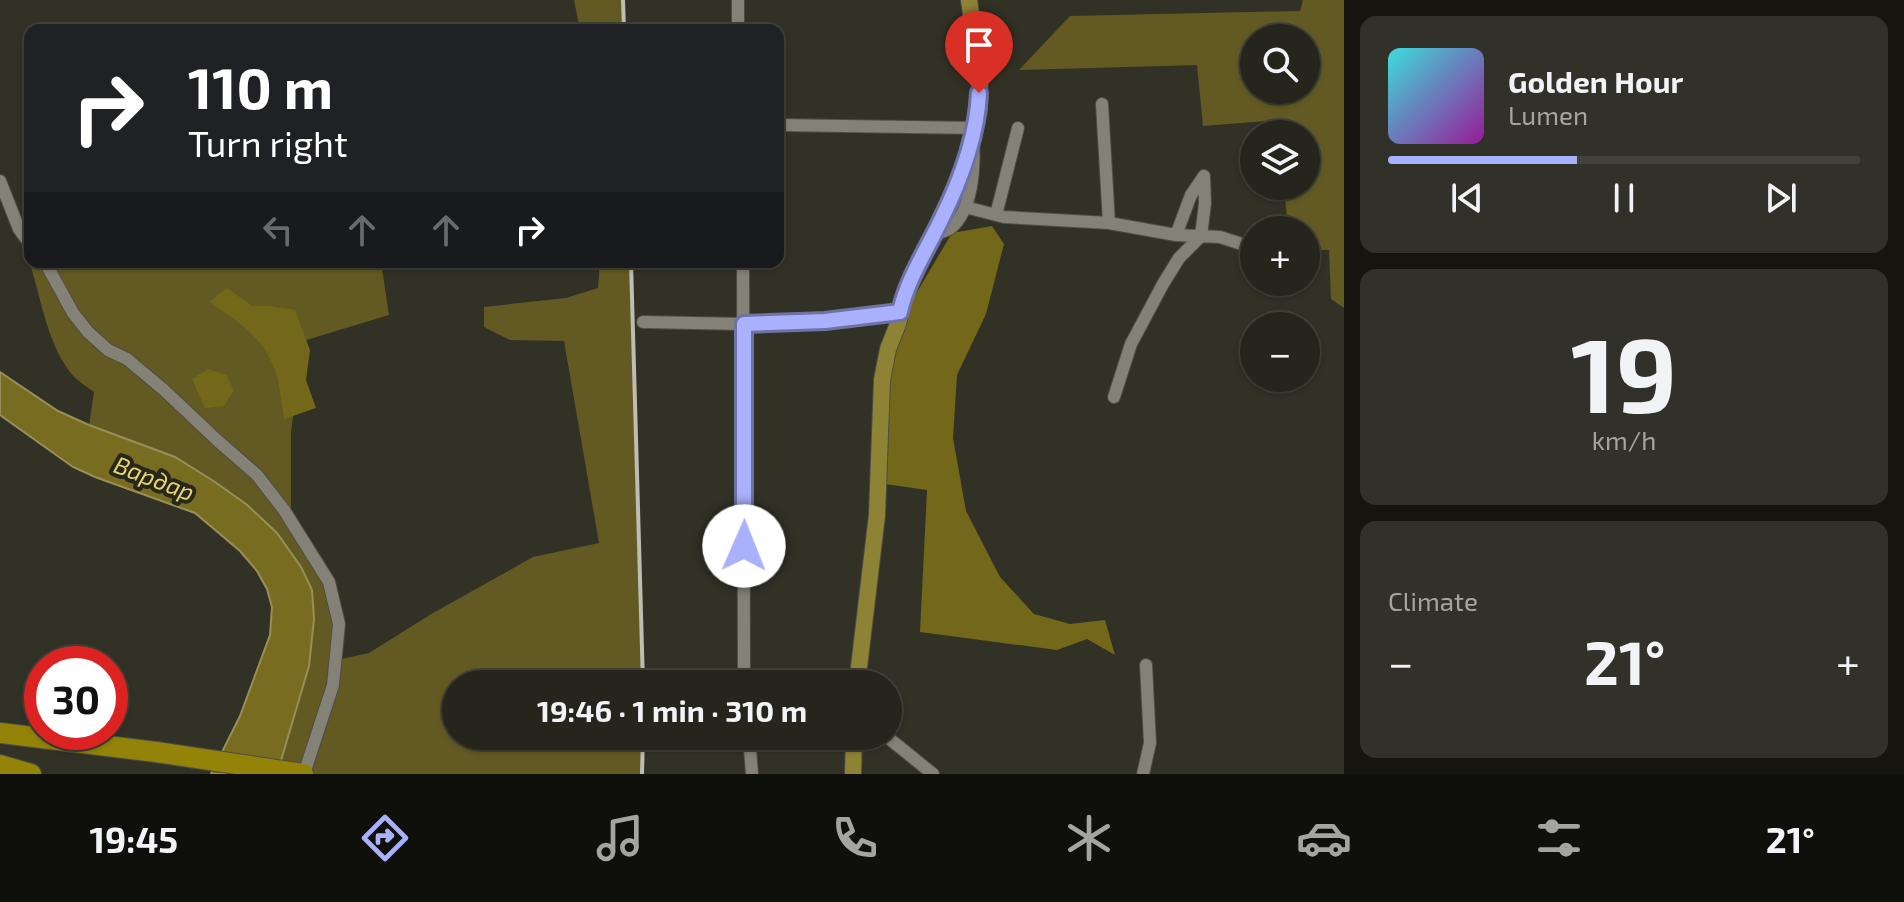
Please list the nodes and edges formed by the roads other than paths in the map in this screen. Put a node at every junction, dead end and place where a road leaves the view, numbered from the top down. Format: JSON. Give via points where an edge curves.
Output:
{"nodes":[{"id":1,"x":738,"y":0,"type":"edge"},
{"id":2,"x":969,"y":0,"type":"edge"},
{"id":3,"x":738,"y":24,"type":"edge"},
{"id":4,"x":1102,"y":104,"type":"dead end"},
{"id":5,"x":784,"y":125,"type":"edge"},
{"id":6,"x":1018,"y":128,"type":"dead end"},
{"id":7,"x":974,"y":133,"type":"junction"},
{"id":8,"x":0,"y":181,"type":"edge"},
{"id":9,"x":965,"y":207,"type":"junction"},
{"id":10,"x":996,"y":215,"type":"junction"},
{"id":11,"x":1109,"y":223,"type":"junction"},
{"id":12,"x":933,"y":235,"type":"junction"},
{"id":13,"x":1176,"y":235,"type":"junction"},
{"id":14,"x":24,"y":236,"type":"edge"},
{"id":15,"x":1201,"y":236,"type":"junction"},
{"id":16,"x":1240,"y":243,"type":"edge"},
{"id":17,"x":48,"y":268,"type":"edge"},
{"id":18,"x":743,"y":268,"type":"edge"},
{"id":19,"x":900,"y":312,"type":"junction"},
{"id":20,"x":643,"y":322,"type":"dead end"},
{"id":21,"x":744,"y":324,"type":"junction"},
{"id":22,"x":1114,"y":397,"type":"dead end"},
{"id":23,"x":1146,"y":665,"type":"dead end"},
{"id":24,"x":744,"y":670,"type":"edge"},
{"id":25,"x":859,"y":670,"type":"edge"},
{"id":26,"x":0,"y":733,"type":"edge"},
{"id":27,"x":902,"y":749,"type":"edge"},
{"id":28,"x":750,"y":750,"type":"edge"},
{"id":29,"x":854,"y":750,"type":"edge"},
{"id":30,"x":0,"y":765,"type":"edge"},
{"id":31,"x":31,"y":774,"type":"edge"},
{"id":32,"x":303,"y":774,"type":"edge"},
{"id":33,"x":752,"y":774,"type":"edge"},
{"id":34,"x":853,"y":774,"type":"edge"},
{"id":35,"x":933,"y":774,"type":"edge"},
{"id":36,"x":1143,"y":774,"type":"edge"}],
"edges":[{"from":1,"to":3,"type":"street"},
{"from":2,"to":7,"type":"main road","via":[[980,75]]},
{"from":4,"to":11,"type":"street"},
{"from":5,"to":7,"type":"street"},
{"from":6,"to":10,"type":"street"},
{"from":7,"to":9,"type":"street","via":[[972,183]]},
{"from":7,"to":12,"type":"main road"},
{"from":8,"to":14,"type":"street"},
{"from":9,"to":10,"type":"street"},
{"from":9,"to":12,"type":"street","via":[[950,229]]},
{"from":10,"to":11,"type":"street"},
{"from":11,"to":13,"type":"street"},
{"from":12,"to":19,"type":"main road"},
{"from":13,"to":15,"type":"street"},
{"from":13,"to":15,"type":"street","via":[[1204,176]]},
{"from":15,"to":16,"type":"street"},
{"from":15,"to":22,"type":"street","via":[[1163,284],[1131,344]]},
{"from":17,"to":32,"type":"street","via":[[88,332],[127,359],[257,475],[329,582],[339,624],[333,685]]},
{"from":18,"to":21,"type":"street"},
{"from":19,"to":21,"type":"street"},
{"from":19,"to":25,"type":"main road","via":[[882,380],[877,515]]},
{"from":20,"to":21,"type":"street"},
{"from":21,"to":24,"type":"street"},
{"from":23,"to":36,"type":"street","via":[[1150,743]]},
{"from":26,"to":32,"type":"highway"},
{"from":27,"to":35,"type":"street"},
{"from":28,"to":33,"type":"street"},
{"from":29,"to":34,"type":"main road"},
{"from":30,"to":31,"type":"highway"}]}
